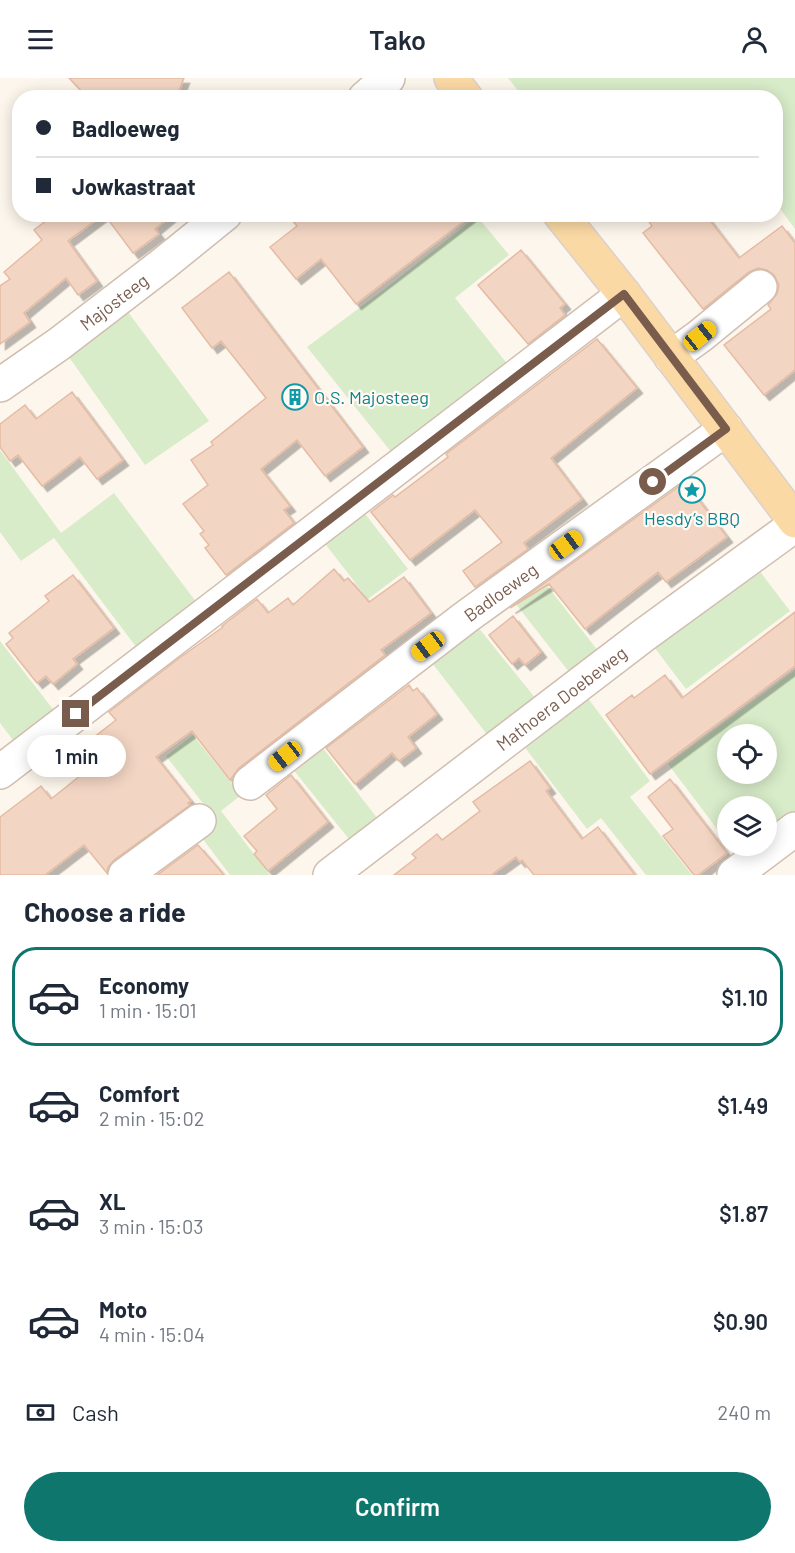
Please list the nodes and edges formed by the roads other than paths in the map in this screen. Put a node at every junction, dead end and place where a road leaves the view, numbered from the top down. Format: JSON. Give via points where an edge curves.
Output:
{"nodes":[{"id":1,"x":388,"y":78,"type":"edge"},
{"id":2,"x":374,"y":90,"type":"edge"},
{"id":3,"x":215,"y":222,"type":"edge"},
{"id":4,"x":566,"y":222,"type":"edge"},
{"id":5,"x":760,"y":287,"type":"dead end"},
{"id":6,"x":624,"y":294,"type":"junction"},
{"id":7,"x":671,"y":357,"type":"junction"},
{"id":8,"x":0,"y":385,"type":"edge"},
{"id":9,"x":726,"y":429,"type":"junction"},
{"id":10,"x":795,"y":523,"type":"edge"},
{"id":11,"x":0,"y":772,"type":"edge"},
{"id":12,"x":250,"y":783,"type":"dead end"},
{"id":13,"x":199,"y":821,"type":"dead end"},
{"id":14,"x":795,"y":830,"type":"edge"},
{"id":15,"x":125,"y":875,"type":"edge"},
{"id":16,"x":330,"y":875,"type":"edge"},
{"id":17,"x":734,"y":875,"type":"edge"}],
"edges":[{"from":1,"to":2,"type":"street"},
{"from":3,"to":8,"type":"street","name":"Majosteeg"},
{"from":4,"to":6,"type":"main road"},
{"from":5,"to":7,"type":"street"},
{"from":6,"to":7,"type":"main road"},
{"from":6,"to":11,"type":"street"},
{"from":7,"to":9,"type":"main road"},
{"from":9,"to":10,"type":"main road"},
{"from":9,"to":12,"type":"street","name":"Badloeweg","via":[[466,617]]},
{"from":10,"to":16,"type":"street","name":"Mathoera Doebeweg"},
{"from":13,"to":15,"type":"street"},
{"from":14,"to":17,"type":"street"}]}
